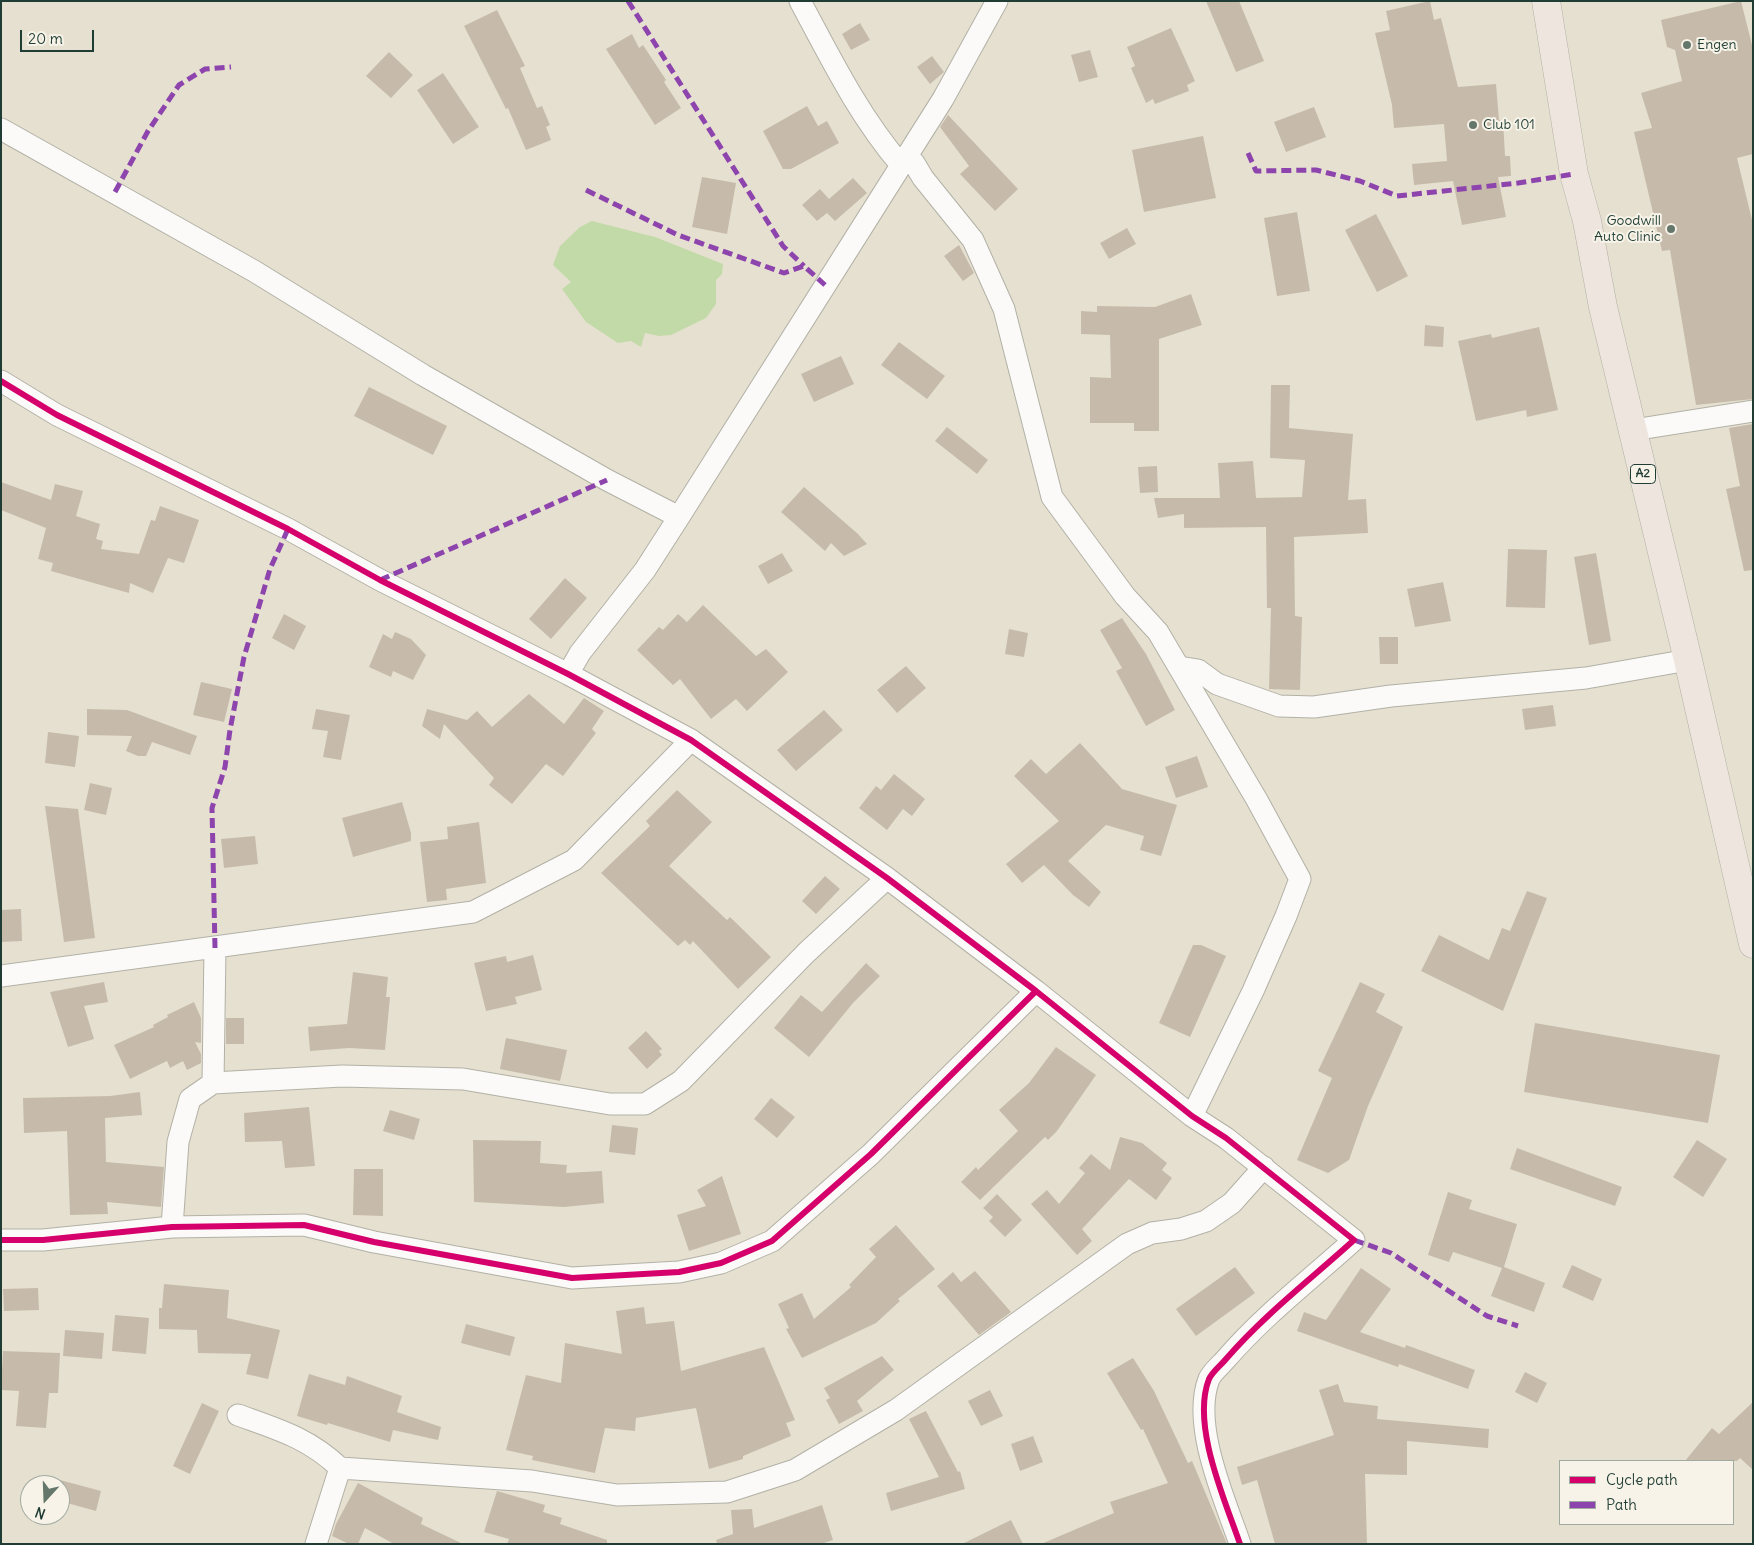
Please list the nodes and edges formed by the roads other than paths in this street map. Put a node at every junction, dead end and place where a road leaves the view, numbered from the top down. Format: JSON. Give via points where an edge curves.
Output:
{"nodes":[{"id":1,"x":800,"y":1,"type":"edge"},
{"id":2,"x":997,"y":1,"type":"edge"},
{"id":3,"x":1546,"y":1,"type":"edge"},
{"id":4,"x":1,"y":129,"type":"edge"},
{"id":5,"x":904,"y":161,"type":"junction"},
{"id":6,"x":1,"y":381,"type":"edge"},
{"id":7,"x":1753,"y":411,"type":"edge"},
{"id":8,"x":1633,"y":430,"type":"junction"},
{"id":9,"x":679,"y":517,"type":"junction"},
{"id":10,"x":1688,"y":660,"type":"junction"},
{"id":11,"x":1180,"y":666,"type":"junction"},
{"id":12,"x":568,"y":674,"type":"junction"},
{"id":13,"x":691,"y":740,"type":"junction"},
{"id":14,"x":887,"y":878,"type":"junction"},
{"id":15,"x":1753,"y":944,"type":"edge"},
{"id":16,"x":215,"y":948,"type":"junction"},
{"id":17,"x":1,"y":976,"type":"edge"},
{"id":18,"x":1036,"y":991,"type":"junction"},
{"id":19,"x":213,"y":1083,"type":"junction"},
{"id":20,"x":1192,"y":1116,"type":"junction"},
{"id":21,"x":1264,"y":1167,"type":"junction"},
{"id":22,"x":172,"y":1227,"type":"junction"},
{"id":23,"x":1,"y":1240,"type":"edge"},
{"id":24,"x":238,"y":1415,"type":"dead end"},
{"id":25,"x":340,"y":1468,"type":"junction"},
{"id":26,"x":316,"y":1544,"type":"edge"},
{"id":27,"x":1240,"y":1544,"type":"edge"}],
"edges":[{"from":1,"to":5,"type":"street","via":[[858,109],[876,136]]},
{"from":2,"to":5,"type":"street","via":[[943,99]]},
{"from":3,"to":8,"type":"main road","number":"A2","via":[[1574,174]]},
{"from":4,"to":9,"type":"street","via":[[254,271],[448,390]]},
{"from":5,"to":9,"type":"street"},
{"from":5,"to":11,"type":"street","via":[[914,163],[973,240],[1004,309],[1052,497],[1125,596],[1158,632]]},
{"from":6,"to":12,"type":"street","via":[[58,414]]},
{"from":7,"to":8,"type":"street"},
{"from":8,"to":10,"type":"main road","number":"A2"},
{"from":9,"to":12,"type":"street","via":[[645,570],[580,653]]},
{"from":10,"to":11,"type":"street","via":[[1586,678],[1391,696],[1314,707],[1278,706],[1217,684],[1198,670]]},
{"from":10,"to":15,"type":"main road","number":"A2"},
{"from":11,"to":20,"type":"street","via":[[1300,879],[1253,991]]},
{"from":12,"to":13,"type":"street"},
{"from":13,"to":14,"type":"street"},
{"from":13,"to":16,"type":"street","via":[[574,860],[473,912]]},
{"from":14,"to":18,"type":"street"},
{"from":14,"to":19,"type":"street","via":[[806,952],[681,1081],[645,1104],[610,1104],[463,1079],[342,1076]]},
{"from":16,"to":17,"type":"street"},
{"from":16,"to":19,"type":"street"},
{"from":18,"to":20,"type":"street"},
{"from":18,"to":22,"type":"street","via":[[871,1154],[772,1241],[721,1263],[679,1272],[572,1278],[374,1242],[304,1225]]},
{"from":19,"to":22,"type":"street","via":[[190,1098],[178,1142]]},
{"from":20,"to":21,"type":"street"},
{"from":21,"to":25,"type":"street","via":[[1232,1203],[1206,1221],[1152,1233],[1127,1244],[896,1410],[795,1470],[726,1492],[617,1495],[532,1481]]},
{"from":21,"to":27,"type":"street","via":[[1354,1240],[1277,1308],[1210,1378],[1204,1407],[1209,1454]]},
{"from":22,"to":23,"type":"street","via":[[44,1240]]},
{"from":24,"to":25,"type":"street","via":[[295,1435],[322,1451]]},
{"from":25,"to":26,"type":"street"}]}
